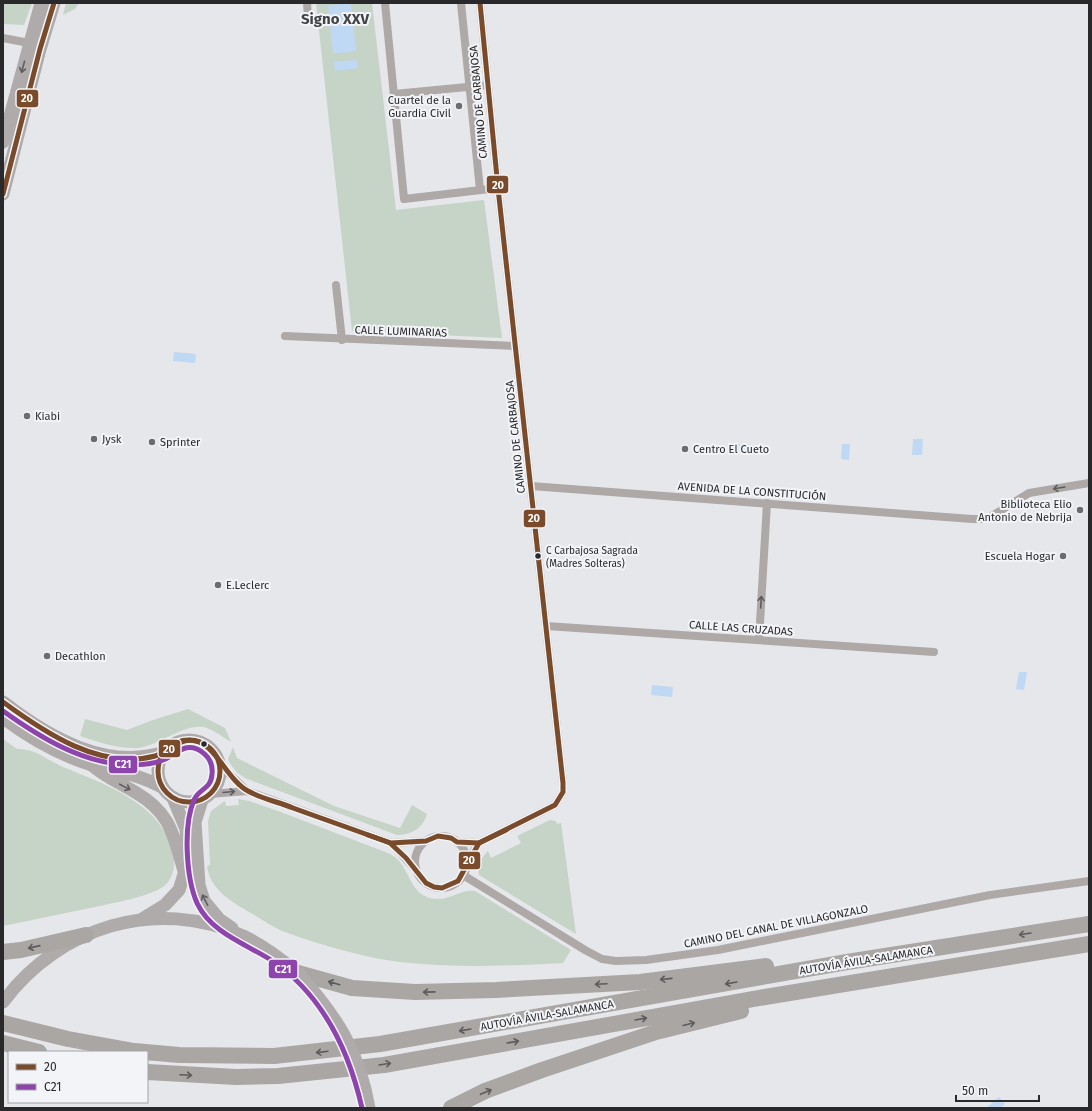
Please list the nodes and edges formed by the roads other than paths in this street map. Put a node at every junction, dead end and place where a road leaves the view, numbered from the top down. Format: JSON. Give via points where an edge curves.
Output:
{"nodes":[{"id":1,"x":41,"y":3,"type":"edge"},
{"id":2,"x":54,"y":3,"type":"edge"},
{"id":3,"x":307,"y":3,"type":"edge"},
{"id":4,"x":385,"y":3,"type":"edge"},
{"id":5,"x":461,"y":3,"type":"edge"},
{"id":6,"x":480,"y":3,"type":"edge"},
{"id":7,"x":308,"y":16,"type":"dead end"},
{"id":8,"x":3,"y":38,"type":"edge"},
{"id":9,"x":29,"y":43,"type":"junction"},
{"id":10,"x":488,"y":85,"type":"junction"},
{"id":11,"x":470,"y":87,"type":"junction"},
{"id":12,"x":394,"y":94,"type":"junction"},
{"id":13,"x":3,"y":142,"type":"edge"},
{"id":14,"x":498,"y":188,"type":"junction"},
{"id":15,"x":480,"y":190,"type":"junction"},
{"id":16,"x":3,"y":194,"type":"edge"},
{"id":17,"x":336,"y":285,"type":"dead end"},
{"id":18,"x":285,"y":336,"type":"dead end"},
{"id":19,"x":342,"y":340,"type":"junction"},
{"id":20,"x":516,"y":346,"type":"junction"},
{"id":21,"x":1089,"y":484,"type":"edge"},
{"id":22,"x":531,"y":486,"type":"junction"},
{"id":23,"x":767,"y":503,"type":"junction"},
{"id":24,"x":546,"y":626,"type":"junction"},
{"id":25,"x":759,"y":640,"type":"junction"},
{"id":26,"x":934,"y":652,"type":"dead end"},
{"id":27,"x":3,"y":702,"type":"edge"},
{"id":28,"x":3,"y":718,"type":"edge"},
{"id":29,"x":165,"y":752,"type":"junction"},
{"id":30,"x":219,"y":764,"type":"junction"},
{"id":31,"x":93,"y":765,"type":"junction"},
{"id":32,"x":162,"y":786,"type":"junction"},
{"id":33,"x":247,"y":791,"type":"junction"},
{"id":34,"x":206,"y":797,"type":"junction"},
{"id":35,"x":173,"y":798,"type":"junction"},
{"id":36,"x":426,"y":841,"type":"junction"},
{"id":37,"x":457,"y":842,"type":"junction"},
{"id":38,"x":391,"y":843,"type":"junction"},
{"id":39,"x":479,"y":843,"type":"junction"},
{"id":40,"x":466,"y":863,"type":"junction"},
{"id":41,"x":416,"y":870,"type":"junction"},
{"id":42,"x":184,"y":871,"type":"junction"},
{"id":43,"x":463,"y":874,"type":"junction"},
{"id":44,"x":1089,"y":881,"type":"edge"},
{"id":45,"x":142,"y":919,"type":"junction"},
{"id":46,"x":1089,"y":924,"type":"edge"},
{"id":47,"x":86,"y":934,"type":"junction"},
{"id":48,"x":243,"y":936,"type":"junction"},
{"id":49,"x":1089,"y":944,"type":"edge"},
{"id":50,"x":3,"y":952,"type":"edge"},
{"id":51,"x":848,"y":962,"type":"junction"},
{"id":52,"x":298,"y":973,"type":"junction"},
{"id":53,"x":812,"y":989,"type":"junction"},
{"id":54,"x":3,"y":1002,"type":"edge"},
{"id":55,"x":3,"y":1023,"type":"edge"},
{"id":56,"x":3,"y":1043,"type":"edge"},
{"id":57,"x":36,"y":1051,"type":"edge"},
{"id":58,"x":134,"y":1051,"type":"edge"},
{"id":59,"x":148,"y":1052,"type":"edge"},
{"id":60,"x":148,"y":1072,"type":"edge"},
{"id":61,"x":369,"y":1108,"type":"edge"},
{"id":62,"x":451,"y":1108,"type":"edge"}],
"edges":[{"from":1,"to":9,"type":"main road"},
{"from":2,"to":16,"type":"main road"},
{"from":3,"to":7,"type":"street"},
{"from":4,"to":12,"type":"street"},
{"from":5,"to":11,"type":"street"},
{"from":6,"to":10,"type":"street","name":"CAMINO DE CARBAJOSA"},
{"from":8,"to":9,"type":"street"},
{"from":9,"to":13,"type":"main road","one_way":true},
{"from":10,"to":11,"type":"street"},
{"from":10,"to":14,"type":"street","name":"CAMINO DE CARBAJOSA"},
{"from":11,"to":12,"type":"street"},
{"from":11,"to":15,"type":"street"},
{"from":12,"to":15,"type":"street","via":[[404,199]]},
{"from":14,"to":15,"type":"street"},
{"from":14,"to":20,"type":"street","name":"CAMINO DE CARBAJOSA"},
{"from":17,"to":19,"type":"street"},
{"from":18,"to":19,"type":"street","name":"CALLE LUMINARIAS"},
{"from":19,"to":20,"type":"street","name":"CALLE LUMINARIAS"},
{"from":20,"to":22,"type":"street","name":"CAMINO DE CARBAJOSA"},
{"from":21,"to":23,"type":"street","name":"AVENIDA DE LA CONSTITUCIÓN","one_way":true,"via":[[1029,493],[987,519]]},
{"from":22,"to":23,"type":"street","name":"AVENIDA DE LA CONSTITUCIÓN"},
{"from":22,"to":24,"type":"street","name":"CAMINO DE CARBAJOSA"},
{"from":25,"to":23,"type":"street","one_way":true},
{"from":24,"to":25,"type":"street","name":"CALLE LAS CRUZADAS"},
{"from":24,"to":39,"type":"street","name":"CAMINO DE CARBAJOSA","via":[[563,792],[555,805]]},
{"from":25,"to":26,"type":"street","name":"CALLE LAS CRUZADAS"},
{"from":27,"to":29,"type":"main road","via":[[53,736],[78,747],[126,758],[153,756]]},
{"from":28,"to":31,"type":"main road","via":[[53,751]]},
{"from":29,"to":30,"type":"main road","via":[[173,745],[195,741],[206,745],[214,753]]},
{"from":29,"to":32,"type":"main road","via":[[158,769]]},
{"from":30,"to":33,"type":"street"},
{"from":30,"to":34,"type":"main road","via":[[217,785]]},
{"from":31,"to":32,"type":"main road","via":[[149,779]]},
{"from":31,"to":42,"type":"main road","one_way":true,"via":[[105,776],[146,799],[164,816],[177,840]]},
{"from":32,"to":35,"type":"main road"},
{"from":34,"to":33,"type":"street","one_way":true},
{"from":33,"to":38,"type":"street"},
{"from":34,"to":35,"type":"main road","via":[[192,802],[182,802]]},
{"from":48,"to":34,"type":"main road","one_way":true,"via":[[219,919],[204,902],[199,885],[196,822]]},
{"from":35,"to":42,"type":"main road","via":[[186,829],[188,862]]},
{"from":36,"to":37,"type":"street","via":[[444,836]]},
{"from":36,"to":38,"type":"street"},
{"from":36,"to":41,"type":"street","via":[[416,854]]},
{"from":37,"to":39,"type":"street","name":"CAMINO DE CARBAJOSA"},
{"from":37,"to":40,"type":"street","via":[[464,851]]},
{"from":38,"to":41,"type":"street"},
{"from":39,"to":40,"type":"street"},
{"from":40,"to":43,"type":"street"},
{"from":41,"to":43,"type":"street","via":[[426,883],[442,888],[451,886]]},
{"from":42,"to":45,"type":"main road","via":[[179,890],[165,905]]},
{"from":43,"to":44,"type":"street","name":"CAMINO DEL CANAL DE VILLAGONZALO","via":[[585,950],[602,959],[616,962],[718,950],[990,895]]},
{"from":45,"to":47,"type":"main road","via":[[113,924]]},
{"from":45,"to":48,"type":"main road","via":[[177,919],[207,923]]},
{"from":46,"to":51,"type":"highway","name":"AUTOVÍA ÁVILA-SALAMANCA","one_way":true},
{"from":47,"to":50,"type":"highway","one_way":true},
{"from":47,"to":54,"type":"main road","via":[[50,955],[24,978]]},
{"from":48,"to":52,"type":"main road","via":[[276,955]]},
{"from":49,"to":53,"type":"highway","name":"AUTOVÍA ÁVILA-SALAMANCA"},
{"from":51,"to":52,"type":"highway","one_way":true,"via":[[794,962],[640,982],[422,992],[352,988]]},
{"from":51,"to":59,"type":"highway","name":"AUTOVÍA ÁVILA-SALAMANCA","one_way":true,"via":[[380,1044],[274,1056]]},
{"from":52,"to":61,"type":"main road","bridge":true,"via":[[322,1000],[343,1031],[366,1088]]},
{"from":60,"to":53,"type":"highway","name":"AUTOVÍA ÁVILA-SALAMANCA","one_way":true,"via":[[278,1076],[376,1066]]},
{"from":62,"to":53,"type":"highway","one_way":true,"via":[[542,1070],[649,1034],[755,1008]]},
{"from":58,"to":55,"type":"highway","name":"AUTOVÍA ÁVILA-SALAMANCA","one_way":true,"via":[[68,1039]]},
{"from":56,"to":57,"type":"highway"}]}
